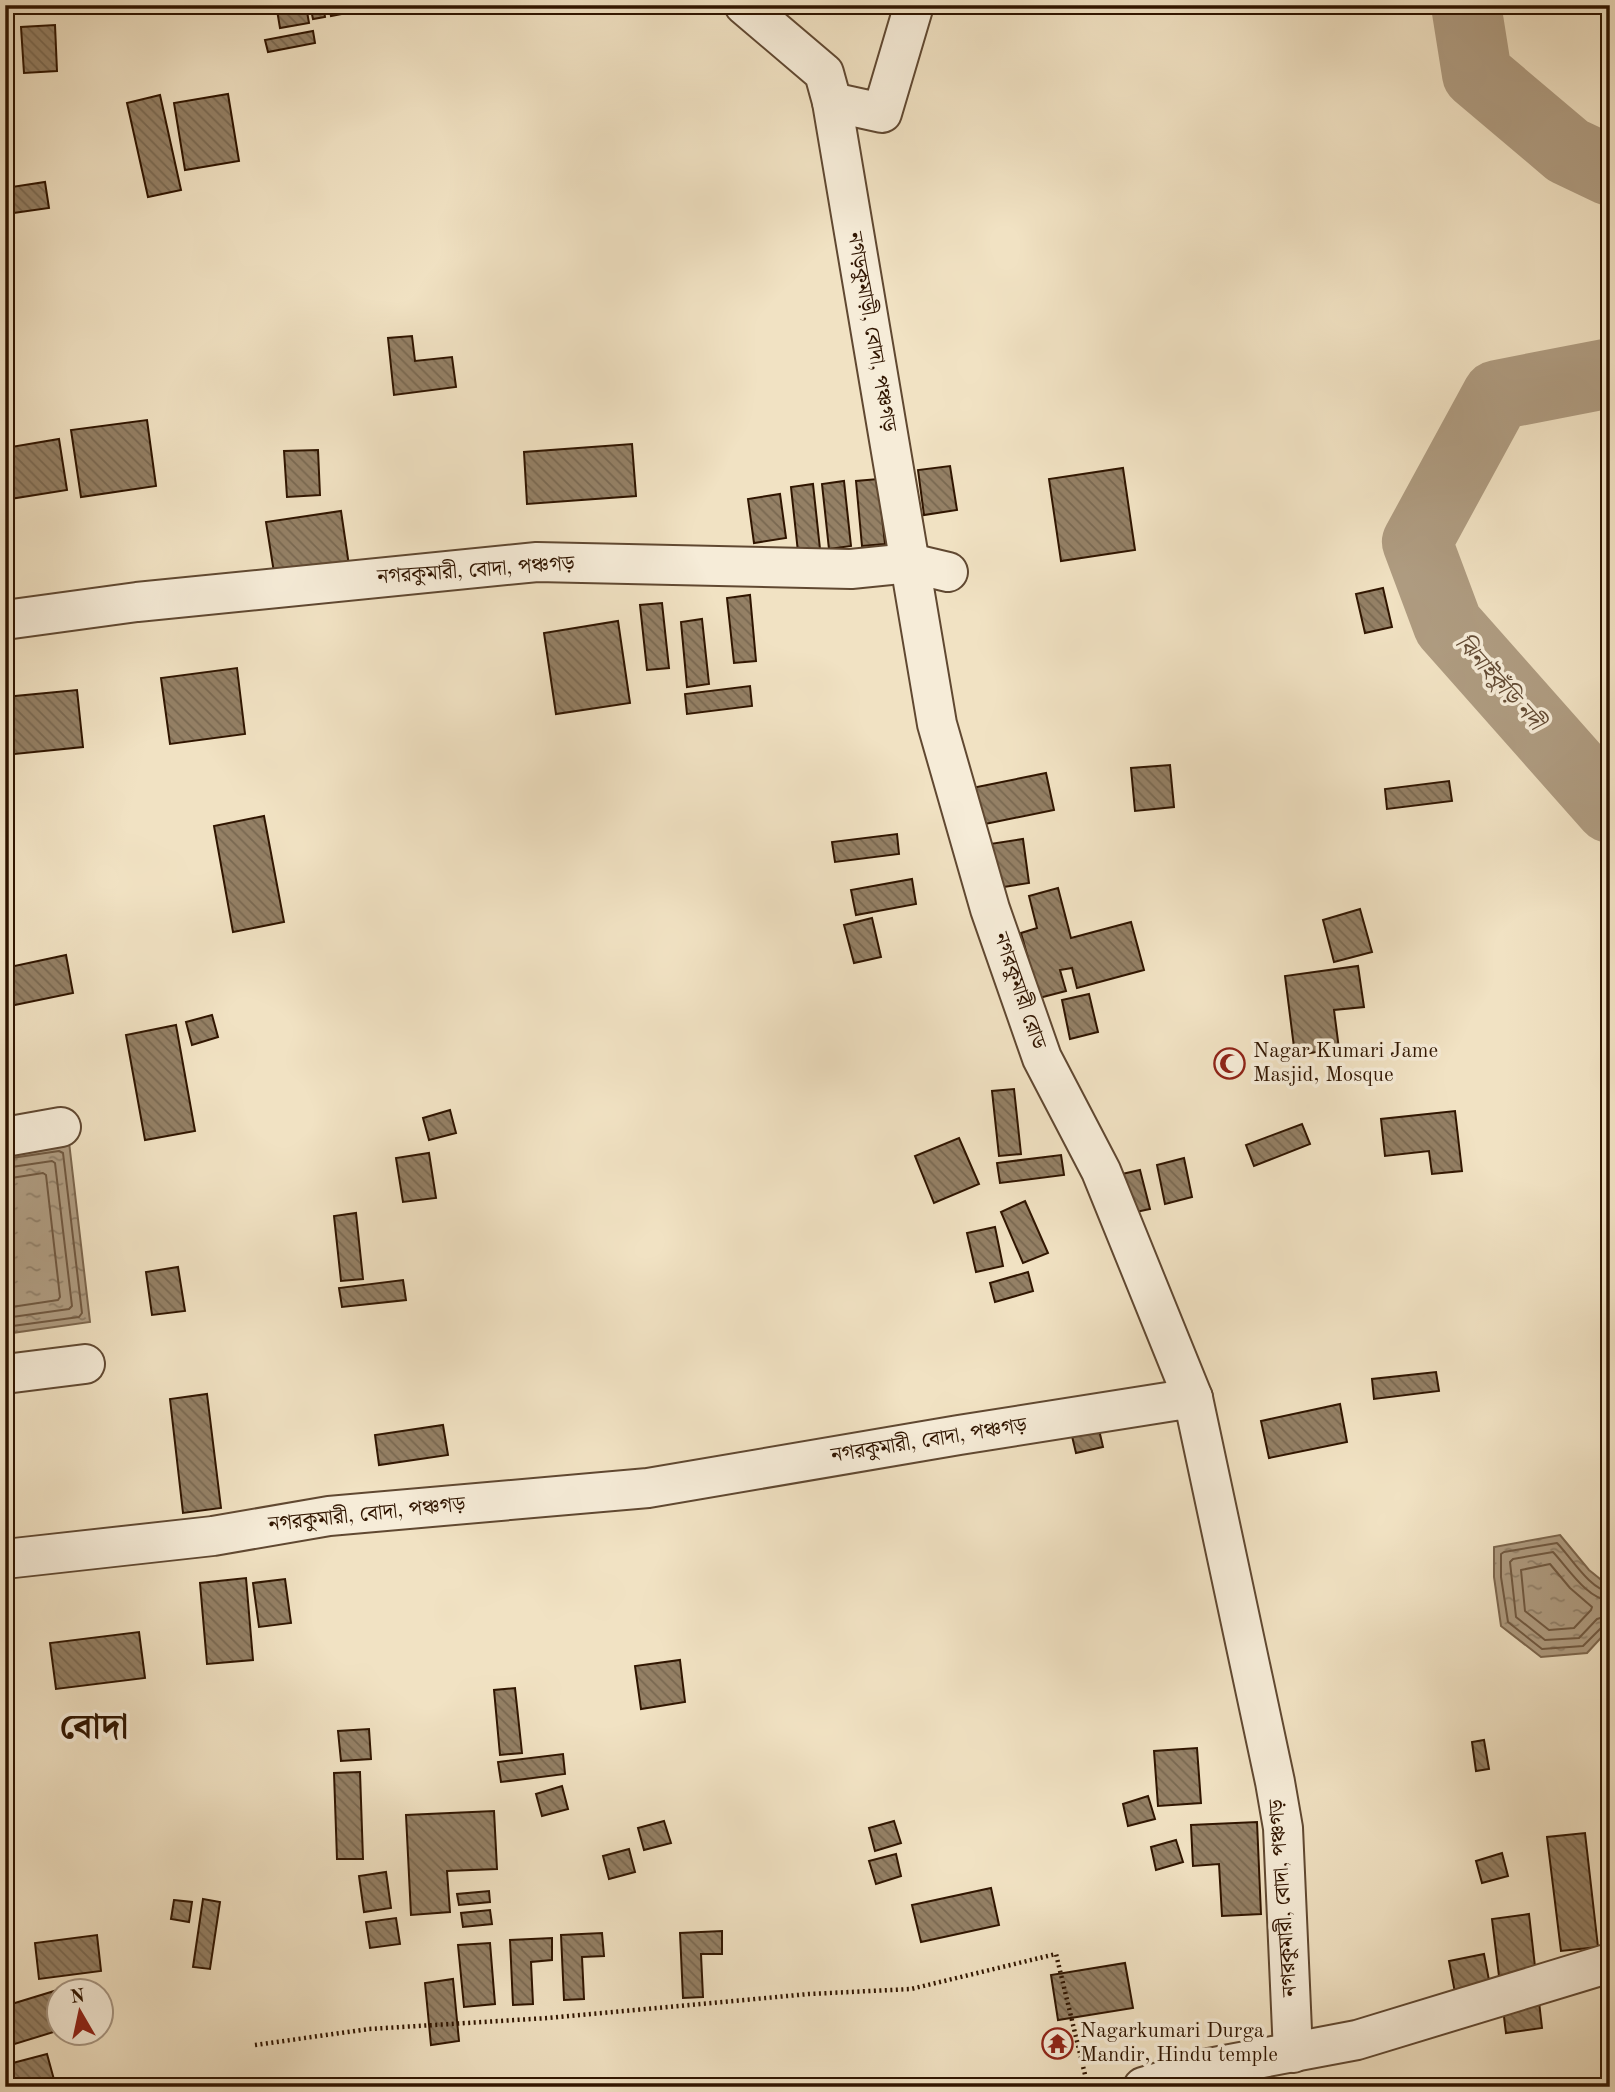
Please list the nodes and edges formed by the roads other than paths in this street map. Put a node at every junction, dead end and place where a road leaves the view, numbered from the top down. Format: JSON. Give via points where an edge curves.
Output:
{"nodes":[{"id":1,"x":744,"y":5,"type":"edge"},
{"id":2,"x":914,"y":5,"type":"edge"},
{"id":3,"x":832,"y":102,"type":"junction"},
{"id":4,"x":910,"y":563,"type":"junction"},
{"id":5,"x":948,"y":572,"type":"dead end"},
{"id":6,"x":5,"y":620,"type":"edge"},
{"id":7,"x":61,"y":1127,"type":"dead end"},
{"id":8,"x":5,"y":1137,"type":"edge"},
{"id":9,"x":85,"y":1364,"type":"dead end"},
{"id":10,"x":5,"y":1374,"type":"edge"},
{"id":11,"x":1193,"y":1398,"type":"junction"},
{"id":12,"x":5,"y":1559,"type":"edge"},
{"id":13,"x":1610,"y":1963,"type":"edge"},
{"id":14,"x":1293,"y":2053,"type":"junction"},
{"id":15,"x":1143,"y":2087,"type":"edge"}],
"edges":[{"from":1,"to":3,"type":"street","name":"নগড়কুমাড়ী, বোদা, পঞ্চগড়","via":[[824,73]]},
{"from":2,"to":3,"type":"street","via":[[882,113]]},
{"from":3,"to":4,"type":"street","name":"নগড়কুমাড়ী, বোদা, পঞ্চগড়"},
{"from":4,"to":5,"type":"street","name":"নগরকুমারী, বোদা, পঞ্চগড়"},
{"from":4,"to":6,"type":"street","name":"নগরকুমারী, বোদা, পঞ্চগড়","via":[[851,569],[537,562],[137,602]]},
{"from":4,"to":11,"type":"street","name":"নগরকুমারী রোড","via":[[937,724],[990,909],[1042,1058],[1101,1171]]},
{"from":7,"to":8,"type":"street"},
{"from":9,"to":10,"type":"street"},
{"from":11,"to":12,"type":"street","name":"নগরকুমারী, বোদা, পঞ্চগড়","via":[[648,1488],[329,1516],[213,1536]]},
{"from":11,"to":14,"type":"street","name":"নগরকুমারী, বোদা, পঞ্চগড়","via":[[1276,1782],[1283,1828]]},
{"from":13,"to":14,"type":"street","via":[[1357,2040]]},
{"from":14,"to":15,"type":"street","via":[[1204,2069]]}]}
